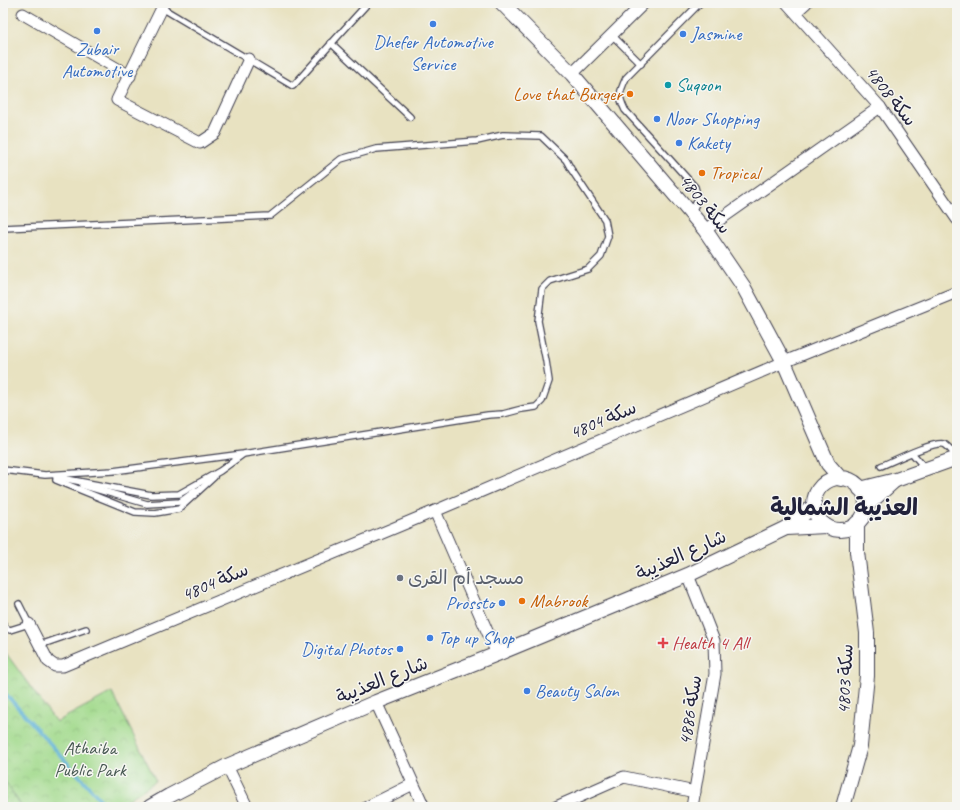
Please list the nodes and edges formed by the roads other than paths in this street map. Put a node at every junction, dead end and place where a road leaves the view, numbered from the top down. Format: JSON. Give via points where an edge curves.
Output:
{"nodes":[{"id":1,"x":368,"y":3,"type":"edge"},
{"id":2,"x":502,"y":3,"type":"edge"},
{"id":3,"x":644,"y":3,"type":"edge"},
{"id":4,"x":700,"y":3,"type":"edge"},
{"id":5,"x":787,"y":3,"type":"edge"},
{"id":6,"x":806,"y":3,"type":"edge"},
{"id":7,"x":162,"y":8,"type":"joint"},
{"id":8,"x":796,"y":12,"type":"junction"},
{"id":9,"x":23,"y":14,"type":"dead end"},
{"id":10,"x":612,"y":35,"type":"junction"},
{"id":11,"x":331,"y":43,"type":"junction"},
{"id":12,"x":249,"y":60,"type":"junction"},
{"id":13,"x":641,"y":64,"type":"junction"},
{"id":14,"x":572,"y":74,"type":"junction"},
{"id":15,"x":130,"y":76,"type":"junction"},
{"id":16,"x":880,"y":107,"type":"junction"},
{"id":17,"x":410,"y":117,"type":"dead end"},
{"id":18,"x":690,"y":214,"type":"junction"},
{"id":19,"x":957,"y":219,"type":"edge"},
{"id":20,"x":3,"y":228,"type":"edge"},
{"id":21,"x":705,"y":230,"type":"junction"},
{"id":22,"x":957,"y":292,"type":"edge"},
{"id":23,"x":784,"y":362,"type":"junction"},
{"id":24,"x":912,"y":453,"type":"junction"},
{"id":25,"x":243,"y":454,"type":"junction"},
{"id":26,"x":957,"y":458,"type":"edge"},
{"id":27,"x":828,"y":464,"type":"junction"},
{"id":28,"x":882,"y":466,"type":"dead end"},
{"id":29,"x":926,"y":469,"type":"junction"},
{"id":30,"x":3,"y":470,"type":"edge"},
{"id":31,"x":220,"y":471,"type":"junction"},
{"id":32,"x":45,"y":475,"type":"junction"},
{"id":33,"x":841,"y":479,"type":"junction"},
{"id":34,"x":896,"y":480,"type":"junction"},
{"id":35,"x":826,"y":482,"type":"junction"},
{"id":36,"x":860,"y":489,"type":"junction"},
{"id":37,"x":814,"y":506,"type":"junction"},
{"id":38,"x":865,"y":507,"type":"junction"},
{"id":39,"x":435,"y":511,"type":"junction"},
{"id":40,"x":857,"y":523,"type":"junction"},
{"id":41,"x":826,"y":526,"type":"junction"},
{"id":42,"x":786,"y":528,"type":"junction"},
{"id":43,"x":840,"y":530,"type":"junction"},
{"id":44,"x":856,"y":552,"type":"junction"},
{"id":45,"x":688,"y":574,"type":"junction"},
{"id":46,"x":19,"y":604,"type":"dead end"},
{"id":47,"x":3,"y":624,"type":"edge"},
{"id":48,"x":29,"y":624,"type":"junction"},
{"id":49,"x":86,"y":629,"type":"dead end"},
{"id":50,"x":40,"y":645,"type":"junction"},
{"id":51,"x":497,"y":654,"type":"junction"},
{"id":52,"x":376,"y":702,"type":"junction"},
{"id":53,"x":227,"y":766,"type":"junction"},
{"id":54,"x":413,"y":784,"type":"junction"},
{"id":55,"x":695,"y":792,"type":"junction"},
{"id":56,"x":150,"y":807,"type":"edge"},
{"id":57,"x":247,"y":807,"type":"edge"},
{"id":58,"x":367,"y":807,"type":"edge"},
{"id":59,"x":424,"y":807,"type":"edge"},
{"id":60,"x":556,"y":807,"type":"edge"},
{"id":61,"x":692,"y":807,"type":"edge"},
{"id":62,"x":843,"y":807,"type":"edge"}],
"edges":[{"from":1,"to":11,"type":"lane"},
{"from":2,"to":14,"type":"street","name":"سكة 4803"},
{"from":3,"to":10,"type":"street"},
{"from":4,"to":13,"type":"lane"},
{"from":5,"to":8,"type":"street","name":"سكة 4808"},
{"from":6,"to":8,"type":"street"},
{"from":7,"to":12,"type":"lane"},
{"from":7,"to":15,"type":"street"},
{"from":8,"to":16,"type":"street","name":"سكة 4808"},
{"from":9,"to":15,"type":"street"},
{"from":10,"to":13,"type":"lane"},
{"from":10,"to":14,"type":"street"},
{"from":11,"to":12,"type":"lane","via":[[293,86]]},
{"from":11,"to":17,"type":"lane"},
{"from":12,"to":15,"type":"street","via":[[214,133],[200,143],[117,100]]},
{"from":13,"to":18,"type":"lane","via":[[626,78],[620,91],[620,100],[625,110],[695,187],[698,199]]},
{"from":14,"to":18,"type":"street","name":"سكة 4803"},
{"from":16,"to":19,"type":"street","name":"سكة 4808"},
{"from":16,"to":21,"type":"street"},
{"from":18,"to":21,"type":"street","name":"سكة 4803"},
{"from":20,"to":25,"type":"lane","via":[[270,216],[341,159],[376,149],[477,140],[503,135],[541,136],[566,160],[605,220],[608,236],[602,256],[588,270],[550,281],[542,289],[538,321],[549,381],[542,401],[536,407]]},
{"from":21,"to":23,"type":"street","name":"سكة 4803","via":[[743,286]]},
{"from":22,"to":23,"type":"street","name":"سكة 4804"},
{"from":23,"to":27,"type":"street","name":"سكة 4803"},
{"from":23,"to":39,"type":"street","name":"سكة 4804"},
{"from":24,"to":26,"type":"lane","via":[[940,444],[945,445]]},
{"from":24,"to":28,"type":"lane"},
{"from":24,"to":29,"type":"lane"},
{"from":25,"to":31,"type":"lane"},
{"from":25,"to":32,"type":"lane","via":[[113,471]]},
{"from":26,"to":29,"type":"street"},
{"from":27,"to":33,"type":"street","name":"سكة 4803"},
{"from":27,"to":35,"type":"street","name":"سكة 4803"},
{"from":29,"to":34,"type":"street"},
{"from":30,"to":32,"type":"lane"},
{"from":31,"to":32,"type":"lane","via":[[179,494],[151,495]]},
{"from":31,"to":32,"type":"lane","via":[[180,502],[147,504]]},
{"from":31,"to":32,"type":"lane","via":[[180,510],[155,513],[135,512]]},
{"from":33,"to":35,"type":"street"},
{"from":33,"to":36,"type":"street","via":[[855,483]]},
{"from":34,"to":36,"type":"street"},
{"from":34,"to":38,"type":"street"},
{"from":35,"to":37,"type":"street","via":[[817,492]]},
{"from":36,"to":38,"type":"street"},
{"from":37,"to":41,"type":"street","via":[[817,517]]},
{"from":37,"to":42,"type":"street","name":"شارع العذيبة"},
{"from":38,"to":40,"type":"street"},
{"from":39,"to":50,"type":"street","name":"سكة 4804","via":[[63,666],[56,666],[48,661]]},
{"from":39,"to":51,"type":"street"},
{"from":40,"to":43,"type":"street"},
{"from":40,"to":44,"type":"street","name":"سكة 4803"},
{"from":41,"to":42,"type":"street","name":"شارع العذيبة"},
{"from":41,"to":43,"type":"street"},
{"from":42,"to":45,"type":"street","name":"شارع العذيبة"},
{"from":43,"to":44,"type":"street","name":"سكة 4803"},
{"from":44,"to":62,"type":"street","name":"سكة 4803","via":[[867,633],[867,676],[860,746]]},
{"from":45,"to":51,"type":"street","name":"شارع العذيبة"},
{"from":45,"to":55,"type":"street","name":"سكة 4886","via":[[714,641],[715,674]]},
{"from":46,"to":48,"type":"lane"},
{"from":47,"to":48,"type":"lane","via":[[10,630]]},
{"from":48,"to":50,"type":"street","name":"سكة 4804"},
{"from":49,"to":50,"type":"lane"},
{"from":51,"to":52,"type":"street","name":"شارع العذيبة"},
{"from":52,"to":53,"type":"street","name":"شارع العذيبة"},
{"from":52,"to":54,"type":"street"},
{"from":53,"to":56,"type":"street","name":"شارع العذيبة"},
{"from":53,"to":57,"type":"street"},
{"from":54,"to":58,"type":"street"},
{"from":54,"to":59,"type":"street"},
{"from":55,"to":60,"type":"street","via":[[624,777]]},
{"from":55,"to":61,"type":"street","name":"سكة 4886"}]}
